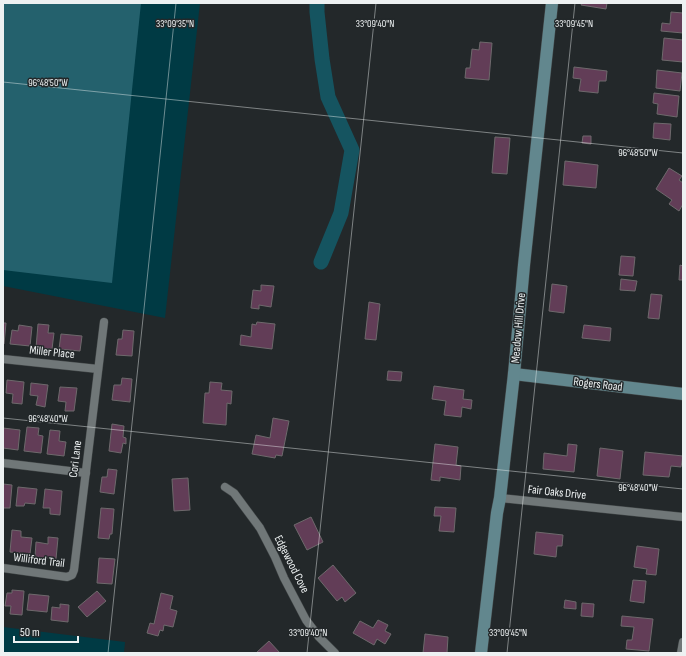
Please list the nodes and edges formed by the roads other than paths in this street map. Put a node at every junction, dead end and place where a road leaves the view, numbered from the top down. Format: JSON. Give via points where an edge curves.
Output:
{"nodes":[{"id":1,"x":552,"y":3,"type":"edge"},
{"id":2,"x":104,"y":322,"type":"dead end"},
{"id":3,"x":3,"y":360,"type":"edge"},
{"id":4,"x":98,"y":369,"type":"junction"},
{"id":5,"x":514,"y":374,"type":"junction"},
{"id":6,"x":683,"y":394,"type":"edge"},
{"id":7,"x":3,"y":463,"type":"edge"},
{"id":8,"x":86,"y":473,"type":"junction"},
{"id":9,"x":225,"y":487,"type":"dead end"},
{"id":10,"x":500,"y":498,"type":"junction"},
{"id":11,"x":683,"y":517,"type":"edge"},
{"id":12,"x":3,"y":568,"type":"edge"},
{"id":13,"x":72,"y":575,"type":"joint"},
{"id":14,"x":683,"y":642,"type":"edge"},
{"id":15,"x":335,"y":653,"type":"edge"},
{"id":16,"x":480,"y":653,"type":"edge"},
{"id":17,"x":682,"y":653,"type":"edge"}],
"edges":[{"from":1,"to":5,"type":"street","name":"Meadow Hill Drive"},
{"from":2,"to":4,"type":"street","name":"Cori Lane"},
{"from":3,"to":4,"type":"street","name":"Miller Place"},
{"from":4,"to":8,"type":"street","name":"Cori Lane"},
{"from":5,"to":6,"type":"street","name":"Rogers Road"},
{"from":5,"to":10,"type":"street","name":"Meadow Hill Drive"},
{"from":7,"to":8,"type":"street"},
{"from":8,"to":13,"type":"street","name":"Cori Lane"},
{"from":9,"to":15,"type":"street","name":"Edgewood Cove","via":[[234,493],[260,528],[306,620]]},
{"from":10,"to":11,"type":"street","name":"Fair Oaks Drive"},
{"from":10,"to":16,"type":"street","name":"Meadow Hill Drive"},
{"from":12,"to":13,"type":"street","name":"Williford Trail","via":[[67,577]]},
{"from":14,"to":17,"type":"street"}]}
